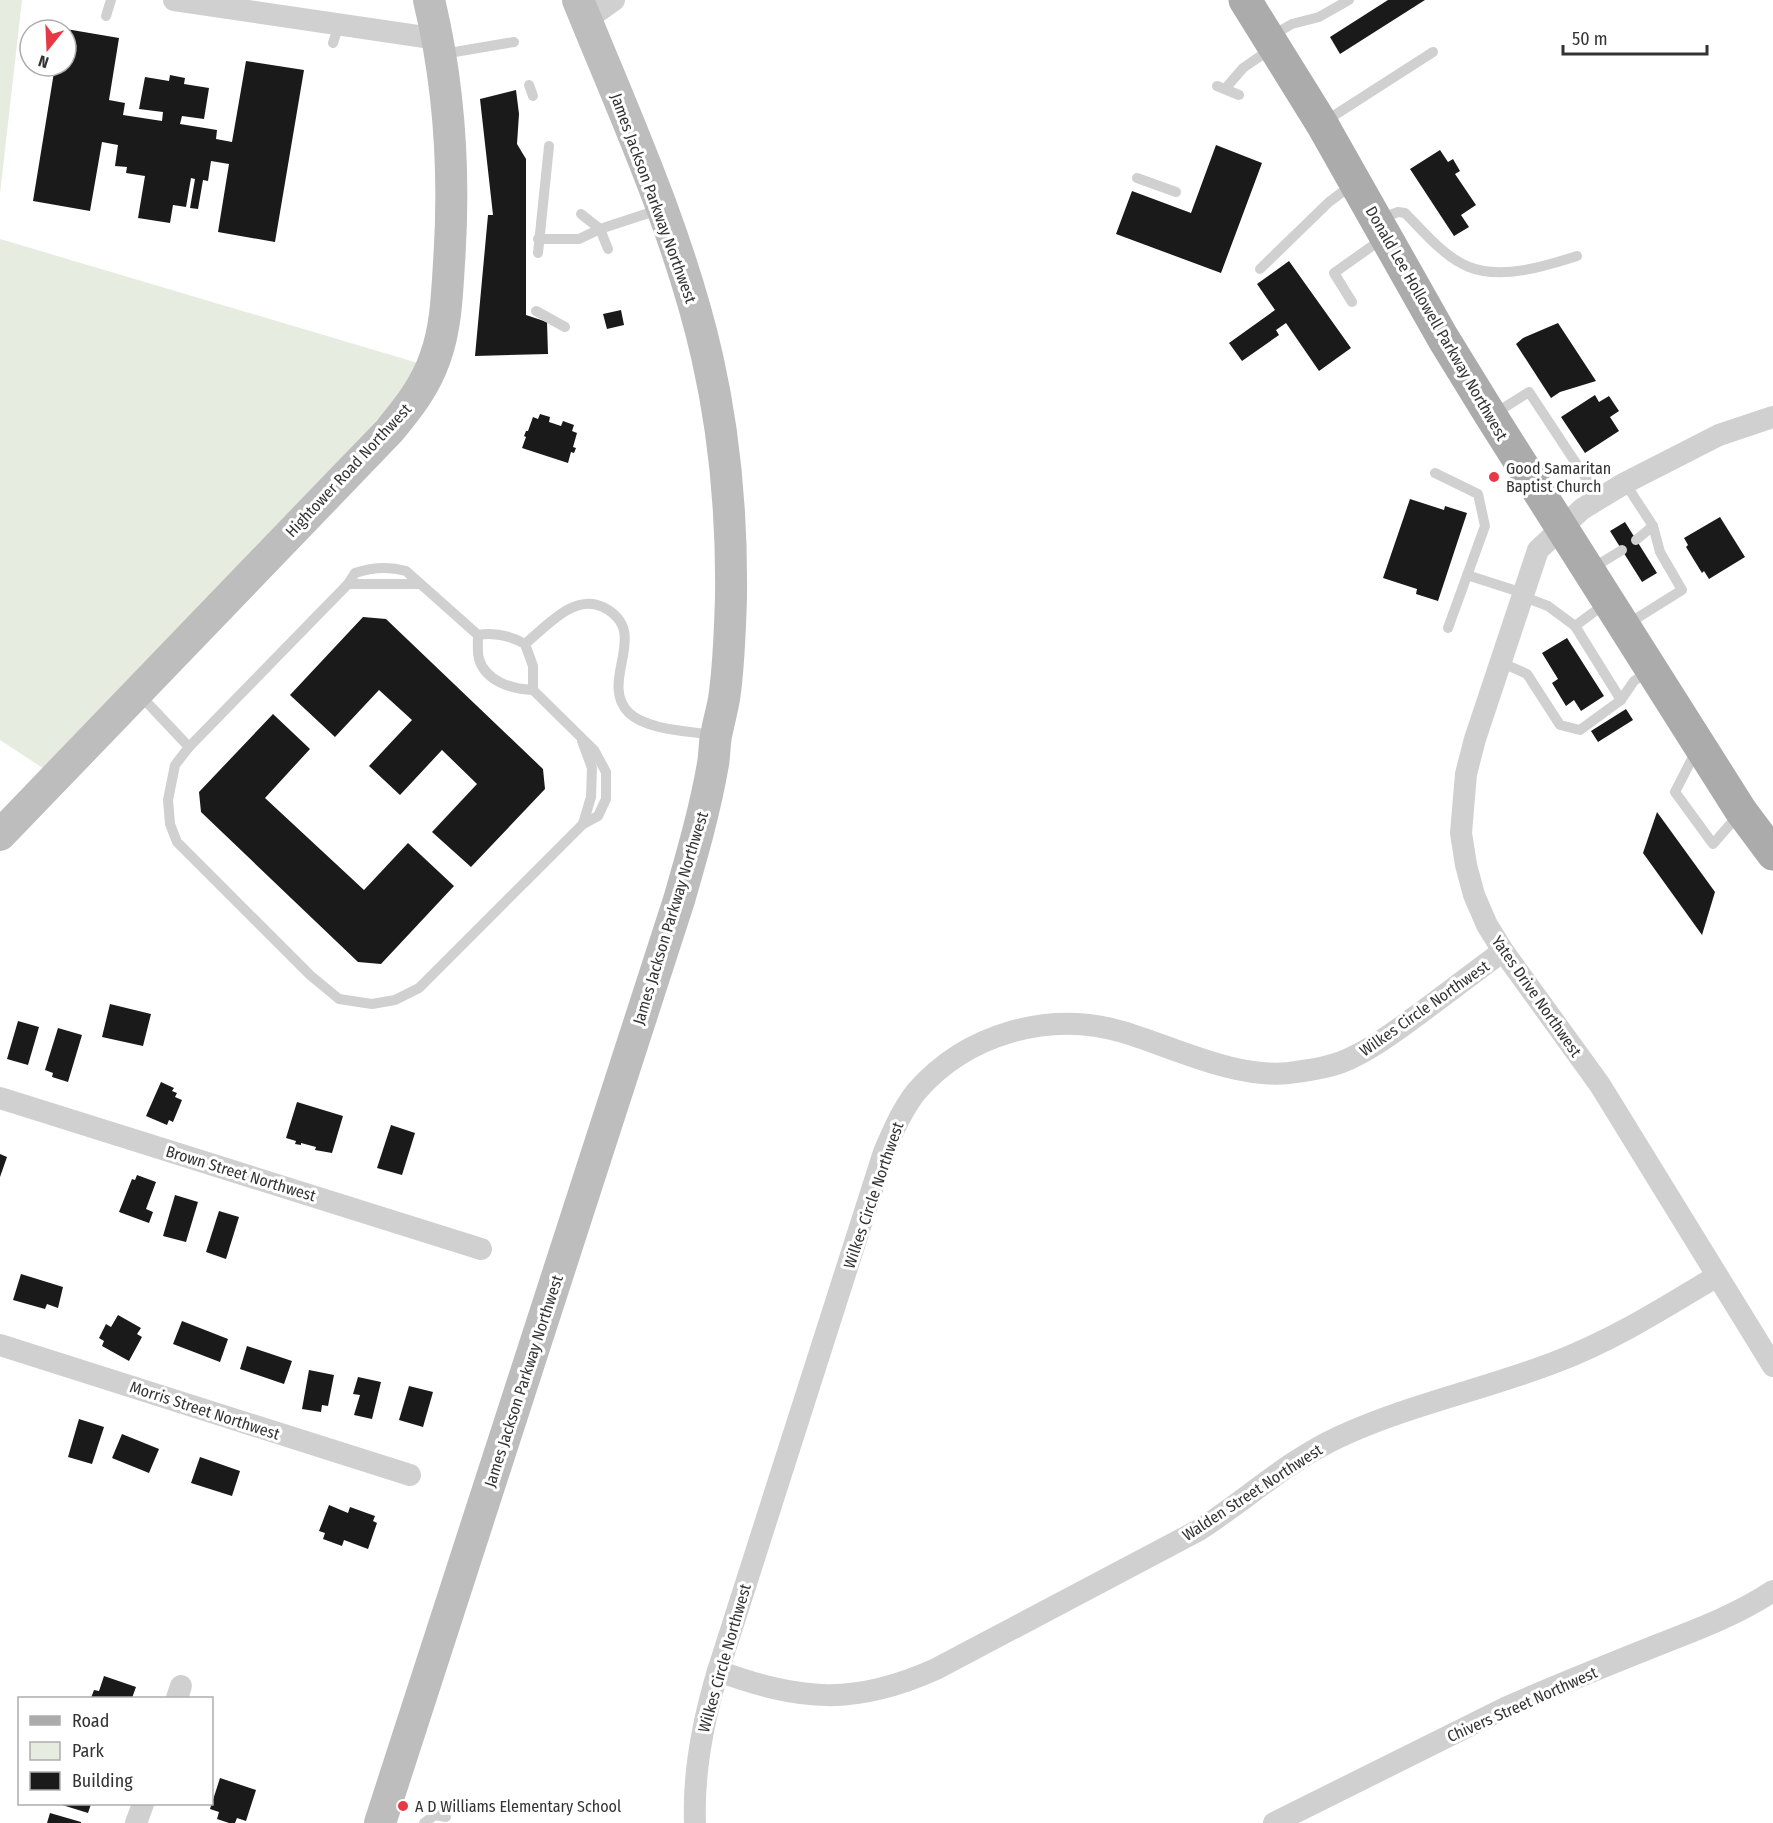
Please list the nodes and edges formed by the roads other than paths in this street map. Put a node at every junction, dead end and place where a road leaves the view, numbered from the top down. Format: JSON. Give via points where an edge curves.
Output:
{"nodes":[{"id":1,"x":111,"y":0,"type":"edge"},
{"id":2,"x":174,"y":0,"type":"edge"},
{"id":3,"x":429,"y":0,"type":"edge"},
{"id":4,"x":614,"y":0,"type":"edge"},
{"id":5,"x":1245,"y":0,"type":"edge"},
{"id":6,"x":1349,"y":0,"type":"edge"},
{"id":7,"x":582,"y":10,"type":"edge"},
{"id":8,"x":106,"y":16,"type":"dead end"},
{"id":9,"x":514,"y":42,"type":"dead end"},
{"id":10,"x":1272,"y":42,"type":"junction"},
{"id":11,"x":439,"y":47,"type":"junction"},
{"id":12,"x":1433,"y":52,"type":"dead end"},
{"id":13,"x":1239,"y":95,"type":"dead end"},
{"id":14,"x":1322,"y":124,"type":"junction"},
{"id":15,"x":549,"y":146,"type":"dead end"},
{"id":16,"x":1137,"y":178,"type":"dead end"},
{"id":17,"x":1355,"y":182,"type":"junction"},
{"id":18,"x":1176,"y":192,"type":"dead end"},
{"id":19,"x":661,"y":209,"type":"junction"},
{"id":20,"x":581,"y":214,"type":"dead end"},
{"id":21,"x":1381,"y":228,"type":"junction"},
{"id":22,"x":600,"y":229,"type":"junction"},
{"id":23,"x":538,"y":239,"type":"junction"},
{"id":24,"x":608,"y":249,"type":"dead end"},
{"id":25,"x":538,"y":253,"type":"dead end"},
{"id":26,"x":1577,"y":256,"type":"dead end"},
{"id":27,"x":1260,"y":269,"type":"dead end"},
{"id":28,"x":1352,"y":302,"type":"dead end"},
{"id":29,"x":536,"y":311,"type":"dead end"},
{"id":30,"x":565,"y":327,"type":"dead end"},
{"id":31,"x":1491,"y":416,"type":"junction"},
{"id":32,"x":1773,"y":417,"type":"edge"},
{"id":33,"x":1435,"y":473,"type":"dead end"},
{"id":34,"x":1625,"y":483,"type":"junction"},
{"id":35,"x":1599,"y":498,"type":"junction"},
{"id":36,"x":1561,"y":526,"type":"junction"},
{"id":37,"x":1653,"y":526,"type":"junction"},
{"id":38,"x":1636,"y":540,"type":"dead end"},
{"id":39,"x":1622,"y":550,"type":"dead end"},
{"id":40,"x":1588,"y":570,"type":"junction"},
{"id":41,"x":1467,"y":575,"type":"junction"},
{"id":42,"x":348,"y":584,"type":"junction"},
{"id":43,"x":420,"y":584,"type":"junction"},
{"id":44,"x":1523,"y":595,"type":"junction"},
{"id":45,"x":1615,"y":615,"type":"junction"},
{"id":46,"x":1575,"y":626,"type":"junction"},
{"id":47,"x":1448,"y":628,"type":"dead end"},
{"id":48,"x":478,"y":635,"type":"junction"},
{"id":49,"x":525,"y":644,"type":"junction"},
{"id":50,"x":1500,"y":662,"type":"junction"},
{"id":51,"x":1650,"y":669,"type":"junction"},
{"id":52,"x":533,"y":690,"type":"junction"},
{"id":53,"x":137,"y":692,"type":"junction"},
{"id":54,"x":1621,"y":700,"type":"junction"},
{"id":55,"x":716,"y":735,"type":"junction"},
{"id":56,"x":1699,"y":745,"type":"junction"},
{"id":57,"x":189,"y":747,"type":"junction"},
{"id":58,"x":1741,"y":811,"type":"junction"},
{"id":59,"x":0,"y":835,"type":"edge"},
{"id":60,"x":1773,"y":854,"type":"edge"},
{"id":61,"x":1503,"y":951,"type":"junction"},
{"id":62,"x":0,"y":1098,"type":"edge"},
{"id":63,"x":482,"y":1249,"type":"dead end"},
{"id":64,"x":1717,"y":1276,"type":"junction"},
{"id":65,"x":0,"y":1345,"type":"edge"},
{"id":66,"x":1773,"y":1366,"type":"edge"},
{"id":67,"x":410,"y":1475,"type":"dead end"},
{"id":68,"x":1773,"y":1591,"type":"edge"},
{"id":69,"x":718,"y":1671,"type":"junction"},
{"id":70,"x":142,"y":1805,"type":"edge"},
{"id":71,"x":446,"y":1817,"type":"dead end"},
{"id":72,"x":136,"y":1823,"type":"edge"},
{"id":73,"x":380,"y":1823,"type":"edge"},
{"id":74,"x":424,"y":1823,"type":"edge"},
{"id":75,"x":695,"y":1823,"type":"edge"},
{"id":76,"x":1274,"y":1823,"type":"edge"}],
"edges":[{"from":1,"to":8,"type":"lane"},
{"from":2,"to":11,"type":"street","via":[[336,34]]},
{"from":3,"to":11,"type":"main road","name":"Hightower Road Northwest"},
{"from":4,"to":7,"type":"street"},
{"from":5,"to":10,"type":"main road","name":"Donald Lee Hollowell Parkway Northwest"},
{"from":6,"to":10,"type":"lane","via":[[1319,17],[1292,24]]},
{"from":7,"to":19,"type":"main road","name":"James Jackson Parkway Northwest"},
{"from":9,"to":11,"type":"lane"},
{"from":10,"to":13,"type":"lane","via":[[1221,88]]},
{"from":10,"to":14,"type":"main road","name":"Donald Lee Hollowell Parkway Northwest"},
{"from":11,"to":53,"type":"main road","name":"Hightower Road Northwest","via":[[449,116],[450,247],[443,328],[425,383],[389,430]]},
{"from":12,"to":14,"type":"lane"},
{"from":14,"to":17,"type":"main road","name":"Donald Lee Hollowell Parkway Northwest"},
{"from":15,"to":23,"type":"lane"},
{"from":16,"to":18,"type":"lane"},
{"from":17,"to":21,"type":"main road","name":"Donald Lee Hollowell Parkway Northwest"},
{"from":17,"to":27,"type":"lane"},
{"from":19,"to":22,"type":"lane"},
{"from":19,"to":55,"type":"main road","name":"James Jackson Parkway Northwest","via":[[707,355],[729,493],[730,629],[724,699]]},
{"from":20,"to":22,"type":"lane"},
{"from":21,"to":26,"type":"lane","via":[[1398,212],[1406,213],[1447,254],[1470,267],[1501,272],[1540,268]]},
{"from":21,"to":28,"type":"lane","via":[[1334,273]]},
{"from":21,"to":31,"type":"main road","name":"Donald Lee Hollowell Parkway Northwest"},
{"from":22,"to":23,"type":"lane","via":[[579,239]]},
{"from":22,"to":24,"type":"lane"},
{"from":23,"to":25,"type":"lane"},
{"from":29,"to":30,"type":"lane"},
{"from":31,"to":35,"type":"lane","via":[[1529,392]]},
{"from":31,"to":36,"type":"main road","name":"Donald Lee Hollowell Parkway Northwest"},
{"from":32,"to":34,"type":"street","name":"Yates Drive Northwest","via":[[1719,435]]},
{"from":33,"to":41,"type":"lane","via":[[1478,494],[1485,526]]},
{"from":34,"to":35,"type":"street","name":"Yates Drive Northwest"},
{"from":34,"to":37,"type":"lane"},
{"from":35,"to":36,"type":"street","name":"Yates Drive Northwest"},
{"from":36,"to":40,"type":"main road","name":"Donald Lee Hollowell Parkway Northwest"},
{"from":36,"to":44,"type":"street","name":"Yates Drive Northwest","via":[[1538,549]]},
{"from":37,"to":38,"type":"lane"},
{"from":37,"to":45,"type":"lane","via":[[1660,552],[1682,590]]},
{"from":39,"to":40,"type":"lane"},
{"from":40,"to":45,"type":"main road","name":"Donald Lee Hollowell Parkway Northwest"},
{"from":41,"to":44,"type":"lane"},
{"from":41,"to":47,"type":"lane"},
{"from":42,"to":43,"type":"lane"},
{"from":42,"to":43,"type":"lane","via":[[355,573],[393,567],[406,571]]},
{"from":42,"to":57,"type":"lane"},
{"from":43,"to":48,"type":"lane"},
{"from":44,"to":46,"type":"lane","via":[[1548,606]]},
{"from":44,"to":50,"type":"street","name":"Yates Drive Northwest"},
{"from":45,"to":46,"type":"lane"},
{"from":45,"to":51,"type":"main road","name":"Donald Lee Hollowell Parkway Northwest"},
{"from":46,"to":54,"type":"lane"},
{"from":48,"to":49,"type":"lane","via":[[489,633]]},
{"from":48,"to":52,"type":"lane","via":[[479,659],[490,676],[511,688]]},
{"from":49,"to":52,"type":"lane","via":[[532,666]]},
{"from":49,"to":55,"type":"lane","via":[[568,608],[593,603],[605,608],[620,620],[626,636],[617,692],[629,713],[649,725]]},
{"from":50,"to":54,"type":"lane","via":[[1527,674],[1560,725],[1580,730]]},
{"from":50,"to":61,"type":"street","name":"Yates Drive Northwest","via":[[1466,774],[1461,833],[1474,895]]},
{"from":51,"to":54,"type":"lane","via":[[1634,681]]},
{"from":51,"to":56,"type":"main road","name":"Donald Lee Hollowell Parkway Northwest"},
{"from":52,"to":57,"type":"lane","via":[[594,750],[606,772],[606,799],[598,816],[583,824],[419,988],[395,1000],[372,1004],[339,999],[310,975],[177,842],[170,824],[168,800],[175,765]]},
{"from":53,"to":57,"type":"lane"},
{"from":53,"to":59,"type":"main road","name":"Hightower Road Northwest"},
{"from":55,"to":73,"type":"main road","name":"James Jackson Parkway Northwest","via":[[714,762],[679,900]]},
{"from":56,"to":58,"type":"main road","name":"Donald Lee Hollowell Parkway Northwest"},
{"from":56,"to":58,"type":"lane","via":[[1675,792],[1713,844]]},
{"from":58,"to":60,"type":"main road","name":"Donald Lee Hollowell Parkway Northwest"},
{"from":61,"to":64,"type":"street","name":"Yates Drive Northwest","via":[[1600,1085]]},
{"from":61,"to":69,"type":"street","name":"Wilkes Circle Northwest","via":[[1379,1043],[1353,1058],[1322,1068],[1286,1074],[1251,1072],[1120,1031],[1060,1023],[994,1036],[939,1069],[897,1121],[884,1152]]},
{"from":62,"to":63,"type":"street","name":"Brown Street Northwest"},
{"from":64,"to":66,"type":"street","name":"Yates Drive Northwest"},
{"from":64,"to":69,"type":"street","name":"Walden Street Northwest","via":[[1598,1345],[1511,1378],[1401,1411],[1336,1438],[1272,1477],[1199,1530],[906,1683],[843,1695],[809,1695],[779,1691]]},
{"from":65,"to":67,"type":"street","name":"Morris Street Northwest"},
{"from":68,"to":76,"type":"street","name":"Chivers Street Northwest","via":[[1736,1613],[1505,1708]]},
{"from":69,"to":75,"type":"street","name":"Wilkes Circle Northwest","via":[[695,1775]]},
{"from":70,"to":72,"type":"street"},
{"from":71,"to":74,"type":"lane","via":[[435,1815]]}]}
